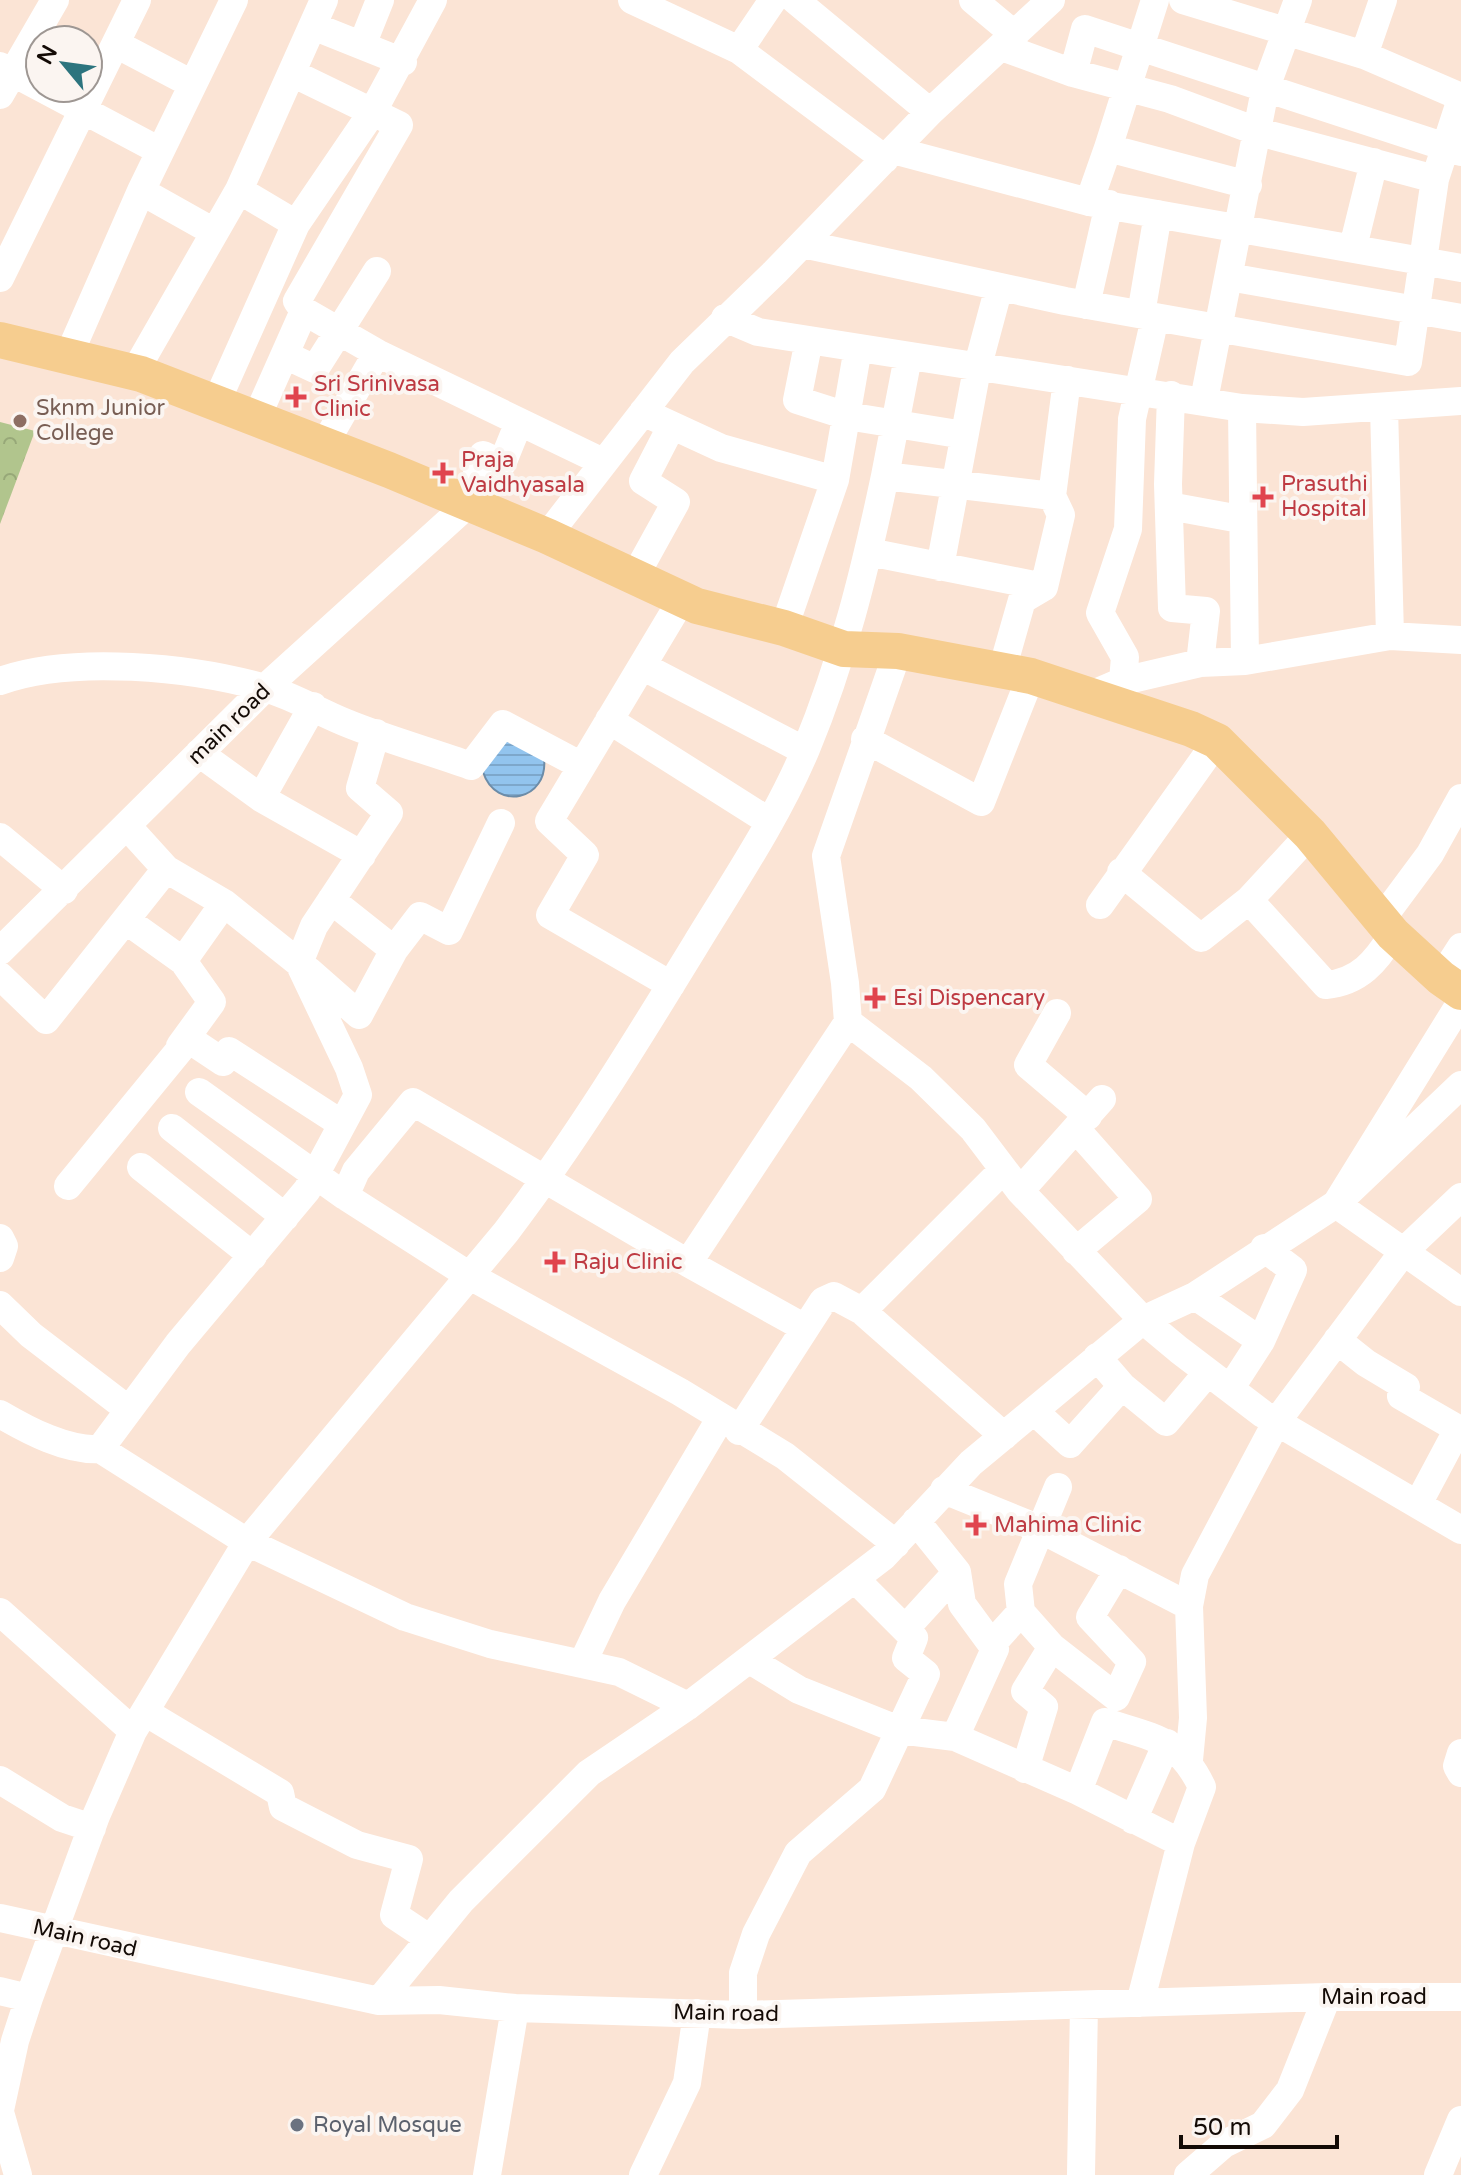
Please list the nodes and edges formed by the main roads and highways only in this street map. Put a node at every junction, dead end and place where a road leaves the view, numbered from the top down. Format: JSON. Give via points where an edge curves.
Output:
{"nodes":[{"id":1,"x":0,"y":340,"type":"edge"},
{"id":2,"x":1454,"y":991,"type":"edge"}],
"edges":[{"from":1,"to":2,"type":"main road","via":[[134,373],[216,403],[547,536],[682,599],[844,649],[898,651],[1017,673],[1151,713],[1217,741],[1310,834],[1387,927]]}]}
